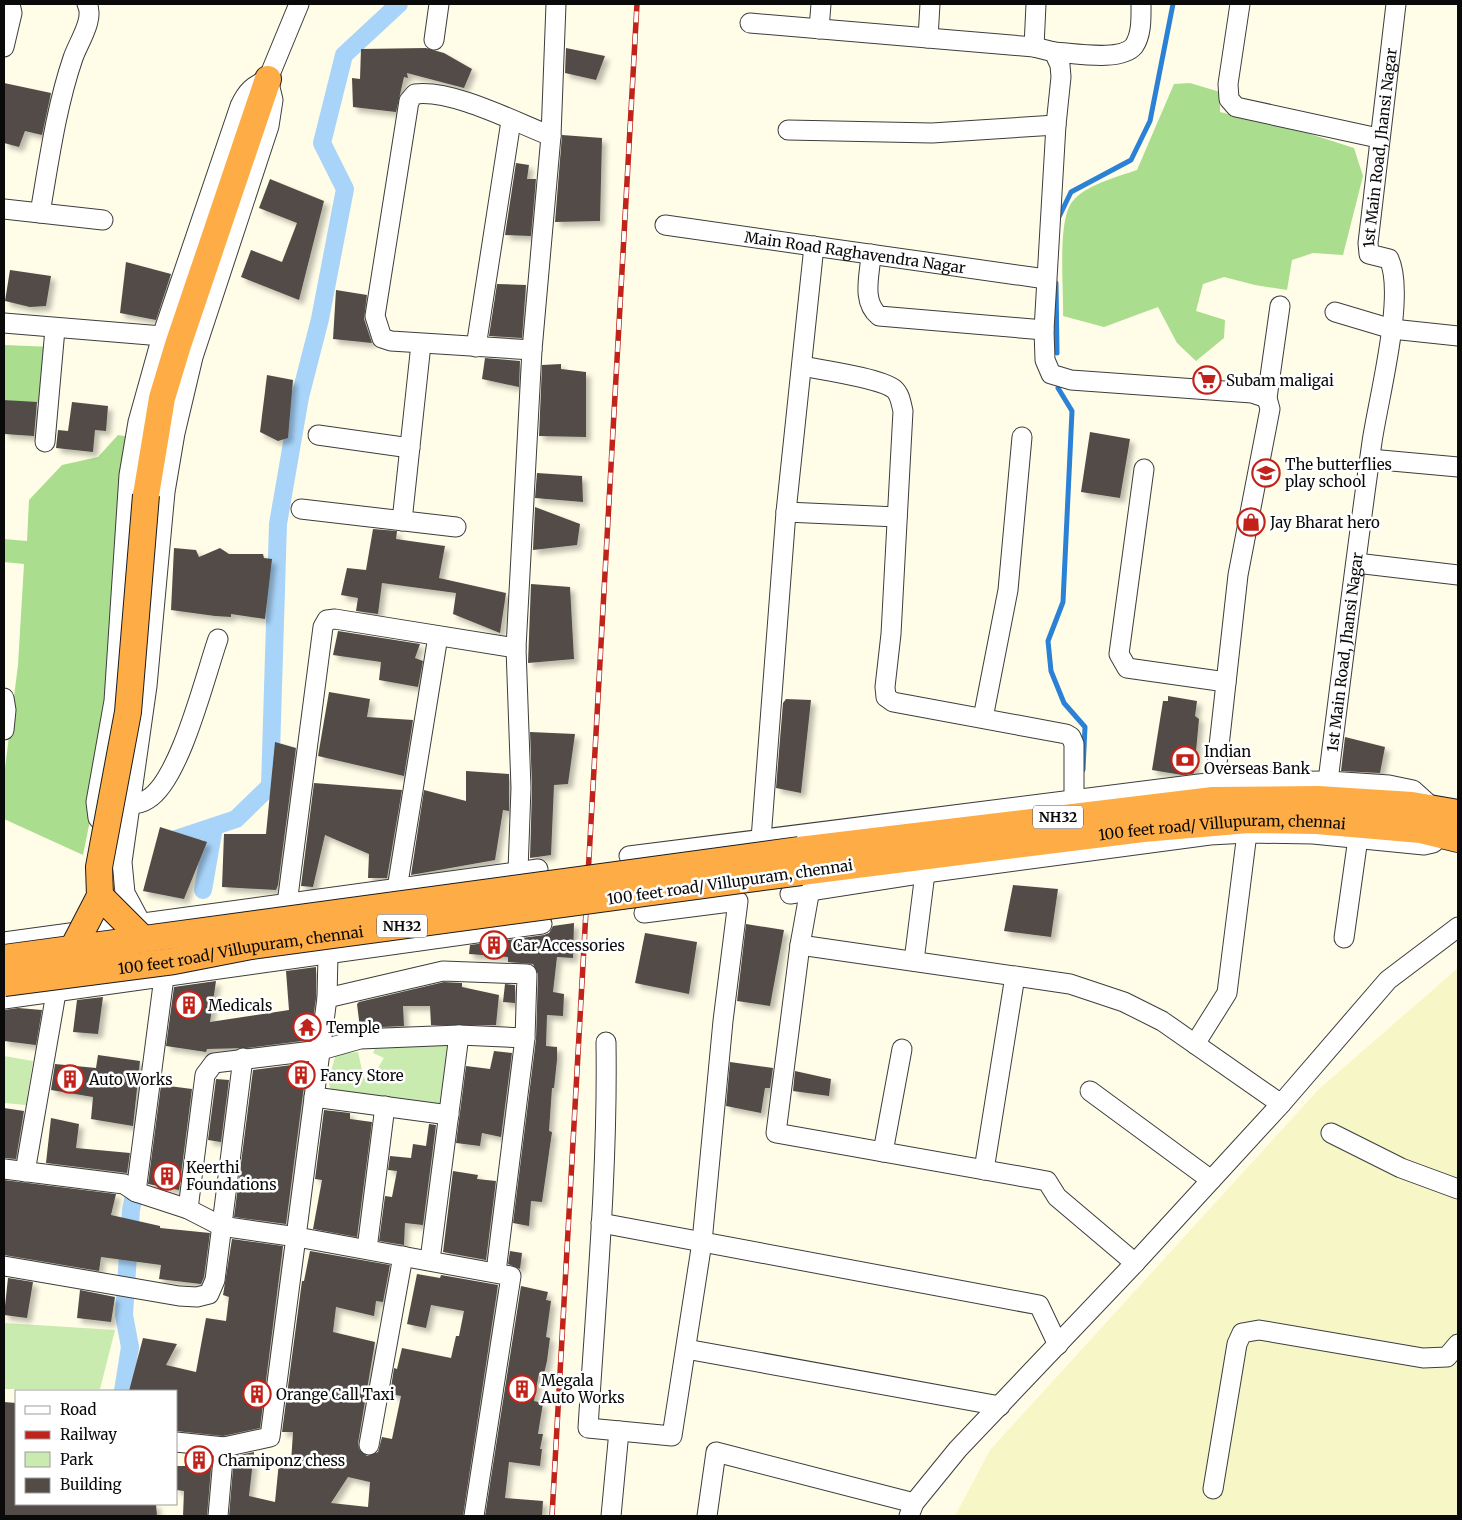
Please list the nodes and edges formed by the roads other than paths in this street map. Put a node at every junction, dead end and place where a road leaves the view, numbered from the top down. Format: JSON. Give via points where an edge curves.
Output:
{"nodes":[{"id":1,"x":10,"y":4,"type":"edge"},
{"id":2,"x":87,"y":4,"type":"edge"},
{"id":3,"x":299,"y":4,"type":"edge"},
{"id":4,"x":440,"y":4,"type":"edge"},
{"id":5,"x":556,"y":4,"type":"edge"},
{"id":6,"x":821,"y":4,"type":"edge"},
{"id":7,"x":930,"y":4,"type":"edge"},
{"id":8,"x":1036,"y":4,"type":"edge"},
{"id":9,"x":1141,"y":4,"type":"edge"},
{"id":10,"x":1240,"y":4,"type":"edge"},
{"id":11,"x":1396,"y":4,"type":"edge"},
{"id":12,"x":750,"y":23,"type":"dead end"},
{"id":13,"x":819,"y":29,"type":"junction"},
{"id":14,"x":928,"y":38,"type":"junction"},
{"id":15,"x":434,"y":40,"type":"dead end"},
{"id":16,"x":4,"y":47,"type":"edge"},
{"id":17,"x":1034,"y":47,"type":"junction"},
{"id":18,"x":1054,"y":52,"type":"junction"},
{"id":19,"x":268,"y":79,"type":"junction"},
{"id":20,"x":511,"y":121,"type":"junction"},
{"id":21,"x":1056,"y":125,"type":"junction"},
{"id":22,"x":788,"y":130,"type":"dead end"},
{"id":23,"x":551,"y":136,"type":"junction"},
{"id":24,"x":1378,"y":138,"type":"junction"},
{"id":25,"x":4,"y":208,"type":"edge"},
{"id":26,"x":40,"y":213,"type":"junction"},
{"id":27,"x":103,"y":220,"type":"dead end"},
{"id":28,"x":665,"y":225,"type":"dead end"},
{"id":29,"x":814,"y":246,"type":"junction"},
{"id":30,"x":871,"y":254,"type":"junction"},
{"id":31,"x":1046,"y":278,"type":"junction"},
{"id":32,"x":1280,"y":306,"type":"dead end"},
{"id":33,"x":1335,"y":312,"type":"dead end"},
{"id":34,"x":4,"y":323,"type":"edge"},
{"id":35,"x":55,"y":329,"type":"junction"},
{"id":36,"x":1392,"y":329,"type":"junction"},
{"id":37,"x":1044,"y":330,"type":"junction"},
{"id":38,"x":162,"y":336,"type":"junction"},
{"id":39,"x":1458,"y":336,"type":"edge"},
{"id":40,"x":421,"y":344,"type":"junction"},
{"id":41,"x":476,"y":347,"type":"junction"},
{"id":42,"x":532,"y":350,"type":"junction"},
{"id":43,"x":802,"y":366,"type":"junction"},
{"id":44,"x":1267,"y":398,"type":"junction"},
{"id":45,"x":318,"y":435,"type":"dead end"},
{"id":46,"x":1022,"y":437,"type":"dead end"},
{"id":47,"x":45,"y":442,"type":"dead end"},
{"id":48,"x":410,"y":448,"type":"junction"},
{"id":49,"x":1370,"y":459,"type":"junction"},
{"id":50,"x":1458,"y":467,"type":"edge"},
{"id":51,"x":1144,"y":469,"type":"dead end"},
{"id":52,"x":301,"y":509,"type":"dead end"},
{"id":53,"x":786,"y":512,"type":"junction"},
{"id":54,"x":896,"y":517,"type":"junction"},
{"id":55,"x":402,"y":521,"type":"junction"},
{"id":56,"x":456,"y":527,"type":"dead end"},
{"id":57,"x":1356,"y":563,"type":"junction"},
{"id":58,"x":122,"y":568,"type":"junction"},
{"id":59,"x":158,"y":571,"type":"junction"},
{"id":60,"x":1458,"y":575,"type":"edge"},
{"id":61,"x":438,"y":636,"type":"junction"},
{"id":62,"x":218,"y":639,"type":"dead end"},
{"id":63,"x":516,"y":648,"type":"junction"},
{"id":64,"x":1226,"y":682,"type":"junction"},
{"id":65,"x":4,"y":698,"type":"edge"},
{"id":66,"x":983,"y":718,"type":"junction"},
{"id":67,"x":4,"y":730,"type":"edge"},
{"id":68,"x":1328,"y":781,"type":"junction"},
{"id":69,"x":1215,"y":782,"type":"junction"},
{"id":70,"x":1074,"y":798,"type":"junction"},
{"id":71,"x":130,"y":804,"type":"junction"},
{"id":72,"x":1433,"y":808,"type":"junction"},
{"id":73,"x":1458,"y":813,"type":"edge"},
{"id":74,"x":125,"y":833,"type":"junction"},
{"id":75,"x":1247,"y":833,"type":"junction"},
{"id":76,"x":1450,"y":837,"type":"edge"},
{"id":77,"x":1358,"y":838,"type":"junction"},
{"id":78,"x":761,"y":839,"type":"junction"},
{"id":79,"x":629,"y":856,"type":"dead end"},
{"id":80,"x":798,"y":868,"type":"junction"},
{"id":81,"x":538,"y":869,"type":"dead end"},
{"id":82,"x":518,"y":871,"type":"junction"},
{"id":83,"x":925,"y":873,"type":"junction"},
{"id":84,"x":397,"y":889,"type":"junction"},
{"id":85,"x":100,"y":896,"type":"junction"},
{"id":86,"x":324,"y":899,"type":"junction"},
{"id":87,"x":287,"y":904,"type":"junction"},
{"id":88,"x":644,"y":913,"type":"dead end"},
{"id":89,"x":542,"y":924,"type":"dead end"},
{"id":90,"x":1458,"y":927,"type":"edge"},
{"id":91,"x":142,"y":931,"type":"junction"},
{"id":92,"x":1344,"y":938,"type":"dead end"},
{"id":93,"x":4,"y":942,"type":"edge"},
{"id":94,"x":800,"y":944,"type":"junction"},
{"id":95,"x":73,"y":948,"type":"junction"},
{"id":96,"x":328,"y":954,"type":"junction"},
{"id":97,"x":4,"y":958,"type":"edge"},
{"id":98,"x":914,"y":961,"type":"junction"},
{"id":99,"x":1015,"y":976,"type":"junction"},
{"id":100,"x":164,"y":977,"type":"junction"},
{"id":101,"x":4,"y":983,"type":"edge"},
{"id":102,"x":56,"y":993,"type":"junction"},
{"id":103,"x":328,"y":998,"type":"junction"},
{"id":104,"x":4,"y":999,"type":"edge"},
{"id":105,"x":459,"y":1035,"type":"junction"},
{"id":106,"x":525,"y":1038,"type":"junction"},
{"id":107,"x":606,"y":1042,"type":"dead end"},
{"id":108,"x":1195,"y":1044,"type":"junction"},
{"id":109,"x":902,"y":1049,"type":"dead end"},
{"id":110,"x":321,"y":1050,"type":"junction"},
{"id":111,"x":242,"y":1058,"type":"junction"},
{"id":112,"x":1090,"y":1091,"type":"dead end"},
{"id":113,"x":314,"y":1097,"type":"junction"},
{"id":114,"x":1281,"y":1104,"type":"junction"},
{"id":115,"x":385,"y":1106,"type":"junction"},
{"id":116,"x":449,"y":1114,"type":"junction"},
{"id":117,"x":1331,"y":1134,"type":"dead end"},
{"id":118,"x":883,"y":1152,"type":"junction"},
{"id":119,"x":4,"y":1169,"type":"edge"},
{"id":120,"x":984,"y":1170,"type":"junction"},
{"id":121,"x":25,"y":1172,"type":"junction"},
{"id":122,"x":1211,"y":1180,"type":"junction"},
{"id":123,"x":1458,"y":1189,"type":"edge"},
{"id":124,"x":136,"y":1192,"type":"junction"},
{"id":125,"x":188,"y":1209,"type":"junction"},
{"id":126,"x":600,"y":1223,"type":"junction"},
{"id":127,"x":222,"y":1226,"type":"junction"},
{"id":128,"x":297,"y":1237,"type":"junction"},
{"id":129,"x":702,"y":1242,"type":"junction"},
{"id":130,"x":367,"y":1249,"type":"junction"},
{"id":131,"x":403,"y":1256,"type":"junction"},
{"id":132,"x":430,"y":1260,"type":"junction"},
{"id":133,"x":1135,"y":1263,"type":"junction"},
{"id":134,"x":4,"y":1266,"type":"edge"},
{"id":135,"x":496,"y":1272,"type":"junction"},
{"id":136,"x":1458,"y":1344,"type":"edge"},
{"id":137,"x":1058,"y":1345,"type":"junction"},
{"id":138,"x":686,"y":1349,"type":"junction"},
{"id":139,"x":1000,"y":1406,"type":"junction"},
{"id":140,"x":619,"y":1431,"type":"junction"},
{"id":141,"x":178,"y":1442,"type":"edge"},
{"id":142,"x":370,"y":1446,"type":"dead end"},
{"id":143,"x":224,"y":1447,"type":"junction"},
{"id":144,"x":1213,"y":1489,"type":"dead end"},
{"id":145,"x":911,"y":1510,"type":"edge"},
{"id":146,"x":218,"y":1516,"type":"edge"},
{"id":147,"x":474,"y":1516,"type":"edge"},
{"id":148,"x":611,"y":1516,"type":"edge"},
{"id":149,"x":707,"y":1516,"type":"edge"}],
"edges":[{"from":1,"to":16,"type":"street","via":[[12,12]]},
{"from":2,"to":26,"type":"street","via":[[89,17],[73,56],[59,106]]},
{"from":3,"to":19,"type":"street"},
{"from":4,"to":15,"type":"street"},
{"from":5,"to":23,"type":"street"},
{"from":6,"to":13,"type":"street"},
{"from":7,"to":14,"type":"street"},
{"from":8,"to":17,"type":"street"},
{"from":9,"to":18,"type":"street","via":[[1140,29],[1135,44],[1127,53]]},
{"from":10,"to":24,"type":"street","via":[[1228,84],[1229,99],[1236,107]]},
{"from":11,"to":24,"type":"street","name":"1st Main Road, Jhansi Nagar"},
{"from":12,"to":13,"type":"street"},
{"from":13,"to":14,"type":"street"},
{"from":14,"to":17,"type":"street"},
{"from":17,"to":18,"type":"street"},
{"from":18,"to":21,"type":"street","via":[[1061,77]]},
{"from":19,"to":38,"type":"street","via":[[245,93]]},
{"from":19,"to":59,"type":"street","via":[[273,100],[270,126],[193,357],[175,432],[165,492]]},
{"from":19,"to":85,"type":"highway","bridge":true,"via":[[175,354],[154,436],[128,712],[99,867]]},
{"from":20,"to":23,"type":"street"},
{"from":20,"to":40,"type":"street","via":[[460,100],[429,92],[415,94],[409,101],[375,316],[382,338]]},
{"from":20,"to":41,"type":"street"},
{"from":21,"to":22,"type":"street","via":[[932,133]]},
{"from":21,"to":31,"type":"street"},
{"from":23,"to":42,"type":"street"},
{"from":24,"to":36,"type":"street","name":"1st Main Road, Jhansi Nagar","via":[[1368,243],[1369,254],[1389,259],[1394,269]]},
{"from":25,"to":26,"type":"street"},
{"from":26,"to":27,"type":"street"},
{"from":28,"to":29,"type":"street","name":"Main Road Raghavendra Nagar"},
{"from":29,"to":30,"type":"street","name":"Main Road Raghavendra Nagar"},
{"from":29,"to":43,"type":"street"},
{"from":30,"to":31,"type":"street","name":"Main Road Raghavendra Nagar"},
{"from":30,"to":37,"type":"street","via":[[868,297],[872,310],[879,316]]},
{"from":31,"to":37,"type":"street"},
{"from":32,"to":44,"type":"street"},
{"from":33,"to":36,"type":"street"},
{"from":34,"to":35,"type":"street"},
{"from":35,"to":38,"type":"street"},
{"from":35,"to":47,"type":"street"},
{"from":36,"to":39,"type":"street"},
{"from":36,"to":49,"type":"street","name":"1st Main Road, Jhansi Nagar"},
{"from":37,"to":44,"type":"street","via":[[1044,360],[1051,374],[1071,380],[1252,393]]},
{"from":38,"to":58,"type":"street","via":[[138,422],[129,475]]},
{"from":40,"to":41,"type":"street"},
{"from":40,"to":48,"type":"street"},
{"from":41,"to":42,"type":"street"},
{"from":42,"to":63,"type":"street"},
{"from":43,"to":53,"type":"street"},
{"from":43,"to":54,"type":"street","via":[[863,378],[893,389],[899,396],[903,430]]},
{"from":44,"to":64,"type":"street","via":[[1270,409],[1238,575]]},
{"from":45,"to":48,"type":"street"},
{"from":46,"to":66,"type":"street","via":[[1008,590]]},
{"from":48,"to":55,"type":"street"},
{"from":49,"to":50,"type":"street"},
{"from":49,"to":57,"type":"street","name":"1st Main Road, Jhansi Nagar"},
{"from":51,"to":64,"type":"street","via":[[1119,654],[1121,661],[1127,668]]},
{"from":52,"to":55,"type":"street"},
{"from":53,"to":54,"type":"street"},
{"from":53,"to":78,"type":"street"},
{"from":54,"to":66,"type":"street","via":[[886,697],[892,702]]},
{"from":55,"to":56,"type":"street"},
{"from":57,"to":60,"type":"street"},
{"from":57,"to":68,"type":"street","name":"1st Main Road, Jhansi Nagar"},
{"from":58,"to":59,"type":"street"},
{"from":58,"to":74,"type":"street","via":[[114,701],[96,802],[98,818],[110,830]]},
{"from":59,"to":71,"type":"street","via":[[147,686]]},
{"from":61,"to":63,"type":"street"},
{"from":61,"to":84,"type":"street"},
{"from":61,"to":87,"type":"street","via":[[335,619],[328,620],[323,628]]},
{"from":62,"to":71,"type":"street","via":[[178,757],[150,798]]},
{"from":63,"to":82,"type":"street","via":[[521,788]]},
{"from":64,"to":69,"type":"street"},
{"from":65,"to":67,"type":"street"},
{"from":66,"to":70,"type":"street","via":[[1071,737],[1074,744]]},
{"from":68,"to":69,"type":"street"},
{"from":68,"to":72,"type":"street","via":[[1406,787]]},
{"from":69,"to":70,"type":"street"},
{"from":70,"to":80,"type":"street"},
{"from":71,"to":74,"type":"street"},
{"from":72,"to":73,"type":"highway","name":"100 feet road/ Villupuram, chennai","number":"NH32"},
{"from":72,"to":80,"type":"highway","name":"100 feet road/ Villupuram, chennai","number":"NH32","via":[[1318,799],[1213,800]]},
{"from":74,"to":91,"type":"street","via":[[122,862],[125,893]]},
{"from":75,"to":77,"type":"street"},
{"from":75,"to":83,"type":"street","via":[[1210,835]]},
{"from":75,"to":108,"type":"street","via":[[1227,993]]},
{"from":76,"to":77,"type":"street","via":[[1424,845]]},
{"from":76,"to":80,"type":"highway","name":"100 feet road/ Villupuram, chennai","number":"NH32","via":[[1421,830],[1317,821],[1212,822]]},
{"from":77,"to":92,"type":"street"},
{"from":78,"to":79,"type":"street"},
{"from":78,"to":80,"type":"street"},
{"from":80,"to":83,"type":"street"},
{"from":80,"to":91,"type":"highway","name":"100 feet road/ Villupuram, chennai","number":"NH32","bridge":true},
{"from":80,"to":94,"type":"street"},
{"from":80,"to":101,"type":"highway","name":"100 feet road/ Villupuram, chennai","number":"NH32","bridge":true,"via":[[250,946],[174,961]]},
{"from":81,"to":82,"type":"street"},
{"from":82,"to":84,"type":"street"},
{"from":83,"to":98,"type":"street"},
{"from":84,"to":86,"type":"street"},
{"from":85,"to":91,"type":"highway","bridge":true},
{"from":85,"to":95,"type":"highway","bridge":true},
{"from":86,"to":87,"type":"street"},
{"from":86,"to":96,"type":"street"},
{"from":87,"to":91,"type":"street"},
{"from":88,"to":129,"type":"street","via":[[738,901]]},
{"from":89,"to":96,"type":"street"},
{"from":90,"to":114,"type":"street","via":[[1388,980]]},
{"from":91,"to":93,"type":"street"},
{"from":91,"to":95,"type":"highway","name":"100 feet road/ Villupuram, chennai","number":"NH32","bridge":true},
{"from":94,"to":98,"type":"street"},
{"from":94,"to":118,"type":"street","via":[[776,1133]]},
{"from":95,"to":97,"type":"highway","name":"100 feet road/ Villupuram, chennai","number":"NH32","bridge":true},
{"from":96,"to":100,"type":"street"},
{"from":96,"to":103,"type":"street"},
{"from":98,"to":99,"type":"street"},
{"from":99,"to":108,"type":"street","via":[[1070,984],[1124,1002],[1162,1021]]},
{"from":99,"to":120,"type":"street"},
{"from":100,"to":102,"type":"street"},
{"from":100,"to":124,"type":"street"},
{"from":102,"to":104,"type":"street"},
{"from":102,"to":121,"type":"street"},
{"from":103,"to":106,"type":"street","via":[[443,971],[527,974]]},
{"from":103,"to":110,"type":"street"},
{"from":105,"to":106,"type":"street"},
{"from":105,"to":110,"type":"street","via":[[360,1039]]},
{"from":105,"to":116,"type":"street"},
{"from":106,"to":135,"type":"street"},
{"from":107,"to":126,"type":"street","via":[[607,1116]]},
{"from":108,"to":114,"type":"street"},
{"from":109,"to":118,"type":"street"},
{"from":110,"to":111,"type":"street"},
{"from":110,"to":113,"type":"street"},
{"from":111,"to":125,"type":"street","via":[[214,1063],[205,1075]]},
{"from":111,"to":127,"type":"street"},
{"from":112,"to":122,"type":"street"},
{"from":113,"to":115,"type":"street"},
{"from":113,"to":128,"type":"street"},
{"from":114,"to":122,"type":"street"},
{"from":115,"to":116,"type":"street"},
{"from":115,"to":130,"type":"street"},
{"from":116,"to":132,"type":"street"},
{"from":117,"to":123,"type":"street","via":[[1401,1168]]},
{"from":118,"to":120,"type":"street"},
{"from":119,"to":121,"type":"street"},
{"from":120,"to":133,"type":"street","via":[[1048,1181],[1057,1197]]},
{"from":121,"to":124,"type":"street","via":[[124,1184]]},
{"from":122,"to":133,"type":"street"},
{"from":124,"to":125,"type":"street"},
{"from":125,"to":127,"type":"street"},
{"from":126,"to":129,"type":"street"},
{"from":126,"to":140,"type":"street","via":[[588,1428]]},
{"from":127,"to":128,"type":"street"},
{"from":127,"to":134,"type":"street","via":[[215,1280],[209,1294],[197,1297]]},
{"from":128,"to":130,"type":"street"},
{"from":128,"to":143,"type":"street","via":[[270,1438]]},
{"from":129,"to":137,"type":"street","via":[[1039,1305]]},
{"from":129,"to":138,"type":"street"},
{"from":130,"to":131,"type":"street"},
{"from":131,"to":132,"type":"street"},
{"from":131,"to":142,"type":"street"},
{"from":132,"to":135,"type":"street"},
{"from":133,"to":137,"type":"street"},
{"from":135,"to":147,"type":"street","via":[[511,1276]]},
{"from":136,"to":144,"type":"street","via":[[1447,1357],[1423,1358],[1258,1330],[1242,1333],[1237,1344]]},
{"from":137,"to":139,"type":"street"},
{"from":138,"to":139,"type":"street"},
{"from":138,"to":140,"type":"street","via":[[672,1436]]},
{"from":139,"to":145,"type":"street","via":[[958,1449]]},
{"from":140,"to":148,"type":"street"},
{"from":141,"to":143,"type":"street"},
{"from":143,"to":146,"type":"street"},
{"from":145,"to":149,"type":"street","via":[[716,1452]]}]}
